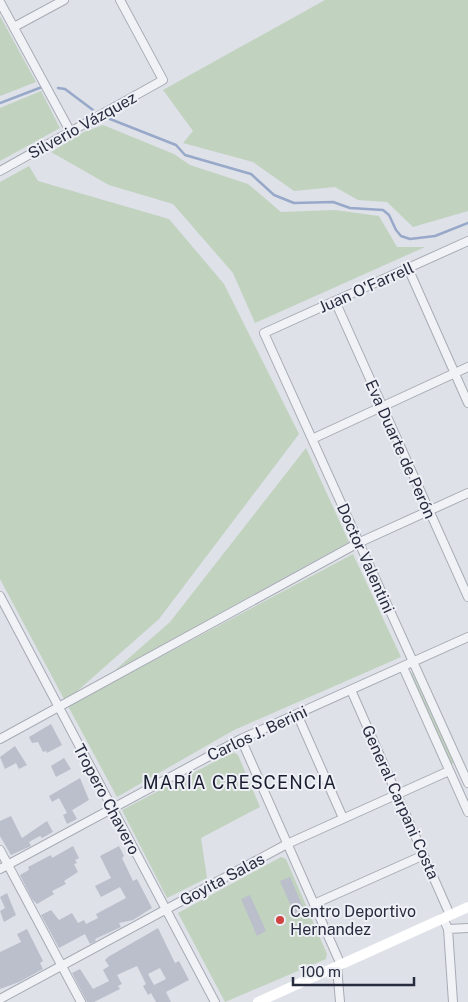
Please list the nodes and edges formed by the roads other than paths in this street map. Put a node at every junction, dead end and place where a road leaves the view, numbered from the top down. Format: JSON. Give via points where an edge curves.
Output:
{"nodes":[{"id":1,"x":64,"y":0,"type":"edge"},
{"id":2,"x":120,"y":0,"type":"edge"},
{"id":3,"x":0,"y":2,"type":"edge"},
{"id":4,"x":14,"y":27,"type":"junction"},
{"id":5,"x":70,"y":131,"type":"junction"},
{"id":6,"x":0,"y":171,"type":"edge"},
{"id":7,"x":468,"y":241,"type":"edge"},
{"id":8,"x":408,"y":268,"type":"junction"},
{"id":9,"x":335,"y":301,"type":"junction"},
{"id":10,"x":264,"y":333,"type":"joint"},
{"id":11,"x":468,"y":366,"type":"edge"},
{"id":12,"x":454,"y":373,"type":"junction"},
{"id":13,"x":468,"y":403,"type":"edge"},
{"id":14,"x":382,"y":406,"type":"junction"},
{"id":15,"x":312,"y":439,"type":"junction"},
{"id":16,"x":468,"y":493,"type":"edge"},
{"id":17,"x":429,"y":511,"type":"junction"},
{"id":18,"x":358,"y":543,"type":"junction"},
{"id":19,"x":0,"y":596,"type":"edge"},
{"id":20,"x":468,"y":597,"type":"edge"},
{"id":21,"x":3,"y":610,"type":"edge"},
{"id":22,"x":468,"y":637,"type":"edge"},
{"id":23,"x":413,"y":663,"type":"junction"},
{"id":24,"x":403,"y":667,"type":"junction"},
{"id":25,"x":351,"y":690,"type":"junction"},
{"id":26,"x":59,"y":707,"type":"junction"},
{"id":27,"x":297,"y":714,"type":"junction"},
{"id":28,"x":0,"y":739,"type":"edge"},
{"id":29,"x":241,"y":739,"type":"junction"},
{"id":30,"x":464,"y":764,"type":"edge"},
{"id":31,"x":449,"y":771,"type":"junction"},
{"id":32,"x":468,"y":783,"type":"edge"},
{"id":33,"x":397,"y":794,"type":"junction"},
{"id":34,"x":112,"y":808,"type":"junction"},
{"id":35,"x":468,"y":812,"type":"edge"},
{"id":36,"x":343,"y":818,"type":"junction"},
{"id":37,"x":287,"y":844,"type":"junction"},
{"id":38,"x":0,"y":850,"type":"edge"},
{"id":39,"x":424,"y":855,"type":"junction"},
{"id":40,"x":8,"y":865,"type":"junction"},
{"id":41,"x":0,"y":869,"type":"edge"},
{"id":42,"x":314,"y":904,"type":"junction"},
{"id":43,"x":468,"y":907,"type":"edge"},
{"id":44,"x":165,"y":909,"type":"junction"},
{"id":45,"x":447,"y":916,"type":"junction"},
{"id":46,"x":468,"y":928,"type":"edge"},
{"id":47,"x":448,"y":929,"type":"junction"},
{"id":48,"x":61,"y":966,"type":"junction"},
{"id":49,"x":339,"y":966,"type":"junction"},
{"id":50,"x":0,"y":999,"type":"edge"},
{"id":51,"x":80,"y":1002,"type":"edge"},
{"id":52,"x":215,"y":1002,"type":"edge"},
{"id":53,"x":258,"y":1002,"type":"edge"},
{"id":54,"x":340,"y":1002,"type":"edge"},
{"id":55,"x":453,"y":1002,"type":"edge"}],
"edges":[{"from":1,"to":4,"type":"street"},
{"from":2,"to":5,"type":"street","name":"Silverio Vázquez","via":[[163,80]]},
{"from":3,"to":4,"type":"street"},
{"from":4,"to":5,"type":"street"},
{"from":5,"to":6,"type":"street","name":"Silverio Vázquez"},
{"from":7,"to":8,"type":"street","name":"Juan O'Farrell"},
{"from":8,"to":9,"type":"street","name":"Juan O'Farrell"},
{"from":8,"to":12,"type":"street"},
{"from":9,"to":10,"type":"street","name":"Juan O'Farrell"},
{"from":9,"to":14,"type":"street","name":"Eva Duarte de Perón"},
{"from":10,"to":15,"type":"street","name":"Doctor Valentini"},
{"from":11,"to":12,"type":"street"},
{"from":12,"to":13,"type":"street"},
{"from":12,"to":14,"type":"street"},
{"from":14,"to":15,"type":"street"},
{"from":14,"to":17,"type":"street","name":"Eva Duarte de Perón"},
{"from":15,"to":18,"type":"street","name":"Doctor Valentini"},
{"from":16,"to":17,"type":"street"},
{"from":17,"to":18,"type":"street"},
{"from":17,"to":20,"type":"street","name":"Eva Duarte de Perón"},
{"from":18,"to":23,"type":"street","name":"Doctor Valentini"},
{"from":18,"to":26,"type":"street"},
{"from":19,"to":21,"type":"street","name":"Tropero Chavero"},
{"from":21,"to":26,"type":"street","name":"Tropero Chavero"},
{"from":22,"to":23,"type":"street","name":"Carlos J. Berini"},
{"from":23,"to":24,"type":"street","name":"Carlos J. Berini"},
{"from":23,"to":30,"type":"street","name":"Doctor Valentini"},
{"from":24,"to":25,"type":"street","name":"Carlos J. Berini"},
{"from":24,"to":31,"type":"street"},
{"from":25,"to":27,"type":"street","name":"Carlos J. Berini"},
{"from":25,"to":33,"type":"street","name":"General Carpani Costa"},
{"from":26,"to":28,"type":"street"},
{"from":26,"to":34,"type":"street","name":"Tropero Chavero"},
{"from":27,"to":29,"type":"street","name":"Carlos J. Berini"},
{"from":27,"to":36,"type":"street"},
{"from":29,"to":34,"type":"street","name":"Carlos J. Berini"},
{"from":29,"to":37,"type":"street"},
{"from":30,"to":32,"type":"street","name":"Doctor Valentini"},
{"from":31,"to":33,"type":"street","name":"Goyita Salas"},
{"from":31,"to":35,"type":"street"},
{"from":33,"to":36,"type":"street","name":"Goyita Salas"},
{"from":33,"to":39,"type":"street","name":"General Carpani Costa"},
{"from":34,"to":40,"type":"street","name":"Carlos J. Berini"},
{"from":34,"to":44,"type":"street","name":"Tropero Chavero"},
{"from":36,"to":37,"type":"street","name":"Goyita Salas"},
{"from":37,"to":42,"type":"street"},
{"from":37,"to":44,"type":"street","name":"Goyita Salas"},
{"from":38,"to":40,"type":"street"},
{"from":39,"to":42,"type":"street"},
{"from":39,"to":45,"type":"street","name":"General Carpani Costa"},
{"from":40,"to":41,"type":"street","name":"Carlos J. Berini"},
{"from":40,"to":48,"type":"street"},
{"from":42,"to":49,"type":"street"},
{"from":43,"to":45,"type":"street"},
{"from":44,"to":48,"type":"street","name":"Goyita Salas"},
{"from":44,"to":52,"type":"street","name":"Tropero Chavero"},
{"from":45,"to":47,"type":"street","name":"General Carpani Costa"},
{"from":45,"to":49,"type":"street"},
{"from":46,"to":47,"type":"street"},
{"from":47,"to":55,"type":"street","name":"General Carpani Costa"},
{"from":48,"to":50,"type":"street","name":"Goyita Salas"},
{"from":48,"to":51,"type":"street"},
{"from":49,"to":53,"type":"street"},
{"from":49,"to":54,"type":"street"}]}
